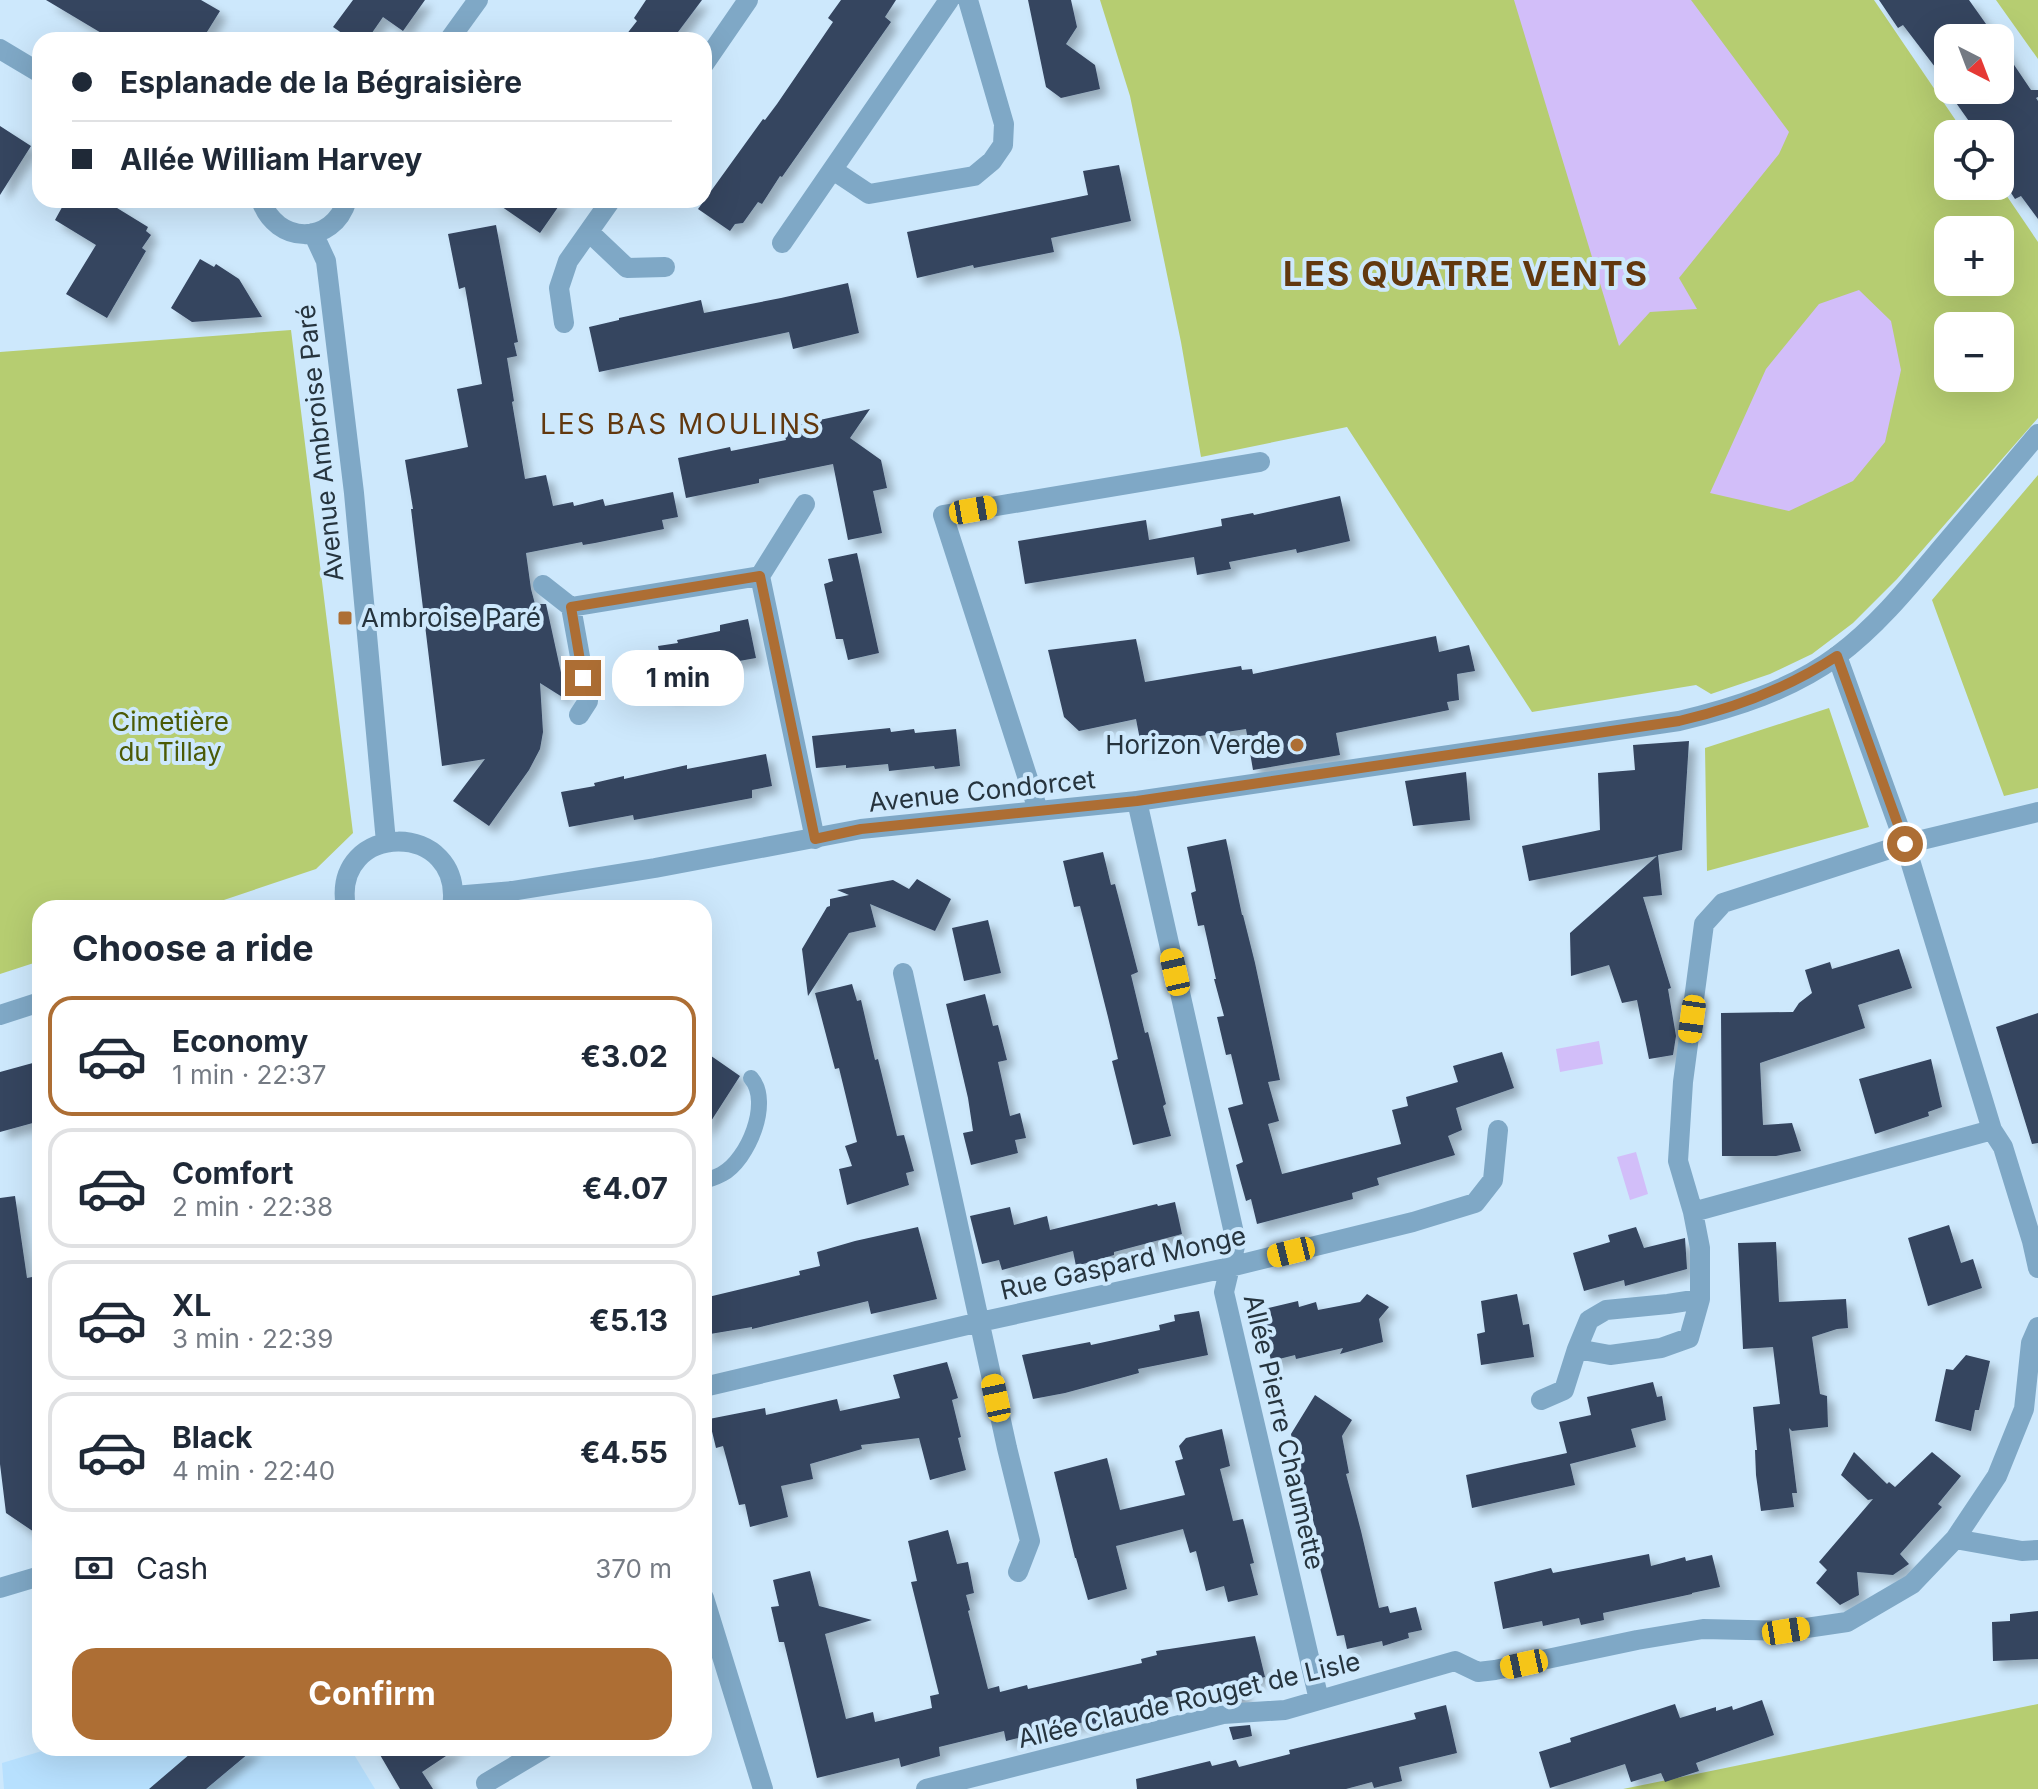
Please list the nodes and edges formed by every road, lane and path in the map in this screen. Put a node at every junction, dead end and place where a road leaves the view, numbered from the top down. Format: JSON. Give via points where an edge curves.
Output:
{"nodes":[{"id":1,"x":478,"y":0,"type":"edge"},
{"id":2,"x":748,"y":0,"type":"edge"},
{"id":3,"x":949,"y":0,"type":"edge"},
{"id":4,"x":968,"y":0,"type":"edge"},
{"id":5,"x":455,"y":32,"type":"edge"},
{"id":6,"x":0,"y":49,"type":"edge"},
{"id":7,"x":712,"y":52,"type":"edge"},
{"id":8,"x":32,"y":68,"type":"edge"},
{"id":9,"x":833,"y":170,"type":"junction"},
{"id":10,"x":265,"y":208,"type":"edge"},
{"id":11,"x":343,"y":208,"type":"edge"},
{"id":12,"x":606,"y":208,"type":"edge"},
{"id":13,"x":589,"y":232,"type":"junction"},
{"id":14,"x":313,"y":233,"type":"junction"},
{"id":15,"x":782,"y":243,"type":"dead end"},
{"id":16,"x":665,"y":267,"type":"dead end"},
{"id":17,"x":564,"y":323,"type":"dead end"},
{"id":18,"x":2038,"y":434,"type":"edge"},
{"id":19,"x":1260,"y":462,"type":"dead end"},
{"id":20,"x":805,"y":504,"type":"dead end"},
{"id":21,"x":760,"y":576,"type":"junction"},
{"id":22,"x":543,"y":585,"type":"dead end"},
{"id":23,"x":571,"y":607,"type":"junction"},
{"id":24,"x":1837,"y":656,"type":"junction"},
{"id":25,"x":579,"y":715,"type":"dead end"},
{"id":26,"x":1137,"y":801,"type":"junction"},
{"id":27,"x":1038,"y":810,"type":"junction"},
{"id":28,"x":2038,"y":812,"type":"edge"},
{"id":29,"x":815,"y":839,"type":"junction"},
{"id":30,"x":386,"y":842,"type":"junction"},
{"id":31,"x":1905,"y":844,"type":"junction"},
{"id":32,"x":344,"y":900,"type":"edge"},
{"id":33,"x":453,"y":900,"type":"edge"},
{"id":34,"x":464,"y":900,"type":"edge"},
{"id":35,"x":903,"y":973,"type":"dead end"},
{"id":36,"x":32,"y":1005,"type":"edge"},
{"id":37,"x":0,"y":1015,"type":"edge"},
{"id":38,"x":751,"y":1078,"type":"dead end"},
{"id":39,"x":1498,"y":1130,"type":"dead end"},
{"id":40,"x":1992,"y":1130,"type":"junction"},
{"id":41,"x":712,"y":1178,"type":"edge"},
{"id":42,"x":1693,"y":1212,"type":"junction"},
{"id":43,"x":1230,"y":1267,"type":"junction"},
{"id":44,"x":2038,"y":1268,"type":"edge"},
{"id":45,"x":1700,"y":1299,"type":"junction"},
{"id":46,"x":980,"y":1322,"type":"junction"},
{"id":47,"x":2038,"y":1327,"type":"edge"},
{"id":48,"x":1577,"y":1349,"type":"junction"},
{"id":49,"x":712,"y":1385,"type":"edge"},
{"id":50,"x":1541,"y":1400,"type":"dead end"},
{"id":51,"x":1955,"y":1539,"type":"junction"},
{"id":52,"x":2038,"y":1550,"type":"edge"},
{"id":53,"x":1018,"y":1572,"type":"dead end"},
{"id":54,"x":32,"y":1578,"type":"edge"},
{"id":55,"x":0,"y":1588,"type":"edge"},
{"id":56,"x":712,"y":1651,"type":"edge"},
{"id":57,"x":1319,"y":1700,"type":"junction"},
{"id":58,"x":532,"y":1756,"type":"edge"},
{"id":59,"x":486,"y":1783,"type":"dead end"},
{"id":60,"x":763,"y":1789,"type":"edge"},
{"id":61,"x":926,"y":1789,"type":"edge"}],
"edges":[{"from":1,"to":5,"type":"street"},
{"from":2,"to":7,"type":"street"},
{"from":3,"to":9,"type":"street"},
{"from":4,"to":9,"type":"street","via":[[1004,124],[1003,145],[992,161],[974,176],[869,194]]},
{"from":6,"to":8,"type":"street"},
{"from":9,"to":15,"type":"street"},
{"from":10,"to":14,"type":"street","via":[[284,230]]},
{"from":11,"to":14,"type":"street","via":[[337,220]]},
{"from":12,"to":13,"type":"street"},
{"from":13,"to":16,"type":"street","via":[[627,268]]},
{"from":13,"to":17,"type":"street","via":[[568,261],[559,288]]},
{"from":14,"to":30,"type":"street","name":"Avenue Ambroise Paré","via":[[326,261],[354,493]]},
{"from":18,"to":24,"type":"street","name":"Avenue Condorcet","via":[[1915,579]]},
{"from":19,"to":27,"type":"street","via":[[943,515]]},
{"from":20,"to":21,"type":"street"},
{"from":21,"to":23,"type":"street"},
{"from":21,"to":29,"type":"street"},
{"from":22,"to":23,"type":"street"},
{"from":23,"to":25,"type":"street","via":[[588,701]]},
{"from":24,"to":26,"type":"street","name":"Avenue Condorcet","via":[[1786,686],[1679,721]]},
{"from":24,"to":31,"type":"street"},
{"from":26,"to":27,"type":"street","name":"Avenue Condorcet"},
{"from":26,"to":43,"type":"street","name":"Allée Pierre Chaumette","via":[[1236,1242]]},
{"from":27,"to":29,"type":"street","name":"Avenue Condorcet"},
{"from":28,"to":31,"type":"street"},
{"from":29,"to":34,"type":"street","name":"Avenue Condorcet"},
{"from":30,"to":32,"type":"street","via":[[372,847],[350,869]]},
{"from":30,"to":33,"type":"street","via":[[425,846],[440,859],[451,876]]},
{"from":31,"to":40,"type":"street"},
{"from":31,"to":42,"type":"street","via":[[1723,903],[1704,924],[1678,1161]]},
{"from":35,"to":46,"type":"street"},
{"from":36,"to":37,"type":"street"},
{"from":38,"to":41,"type":"lane","via":[[760,1104],[756,1126],[742,1155],[724,1174]]},
{"from":39,"to":43,"type":"street","name":"Rue Gaspard Monge","via":[[1493,1180],[1475,1203]]},
{"from":40,"to":42,"type":"street"},
{"from":40,"to":44,"type":"street","via":[[2003,1147]]},
{"from":42,"to":45,"type":"street","via":[[1700,1248]]},
{"from":43,"to":46,"type":"street","name":"Rue Gaspard Monge"},
{"from":43,"to":57,"type":"street","name":"Allée Pierre Chaumette","via":[[1224,1292]]},
{"from":45,"to":48,"type":"street","via":[[1606,1310],[1589,1320]]},
{"from":45,"to":48,"type":"street","via":[[1689,1338],[1610,1355]]},
{"from":46,"to":49,"type":"street","name":"Rue Gaspard Monge"},
{"from":46,"to":53,"type":"street","via":[[1030,1541]]},
{"from":47,"to":51,"type":"street","name":"Allée Claude Rouget de Lisle","via":[[2031,1343],[2024,1409],[1997,1476]]},
{"from":48,"to":50,"type":"street","via":[[1564,1390]]},
{"from":51,"to":52,"type":"street"},
{"from":51,"to":57,"type":"street","name":"Allée Claude Rouget de Lisle","via":[[1912,1584],[1847,1622],[1786,1631],[1703,1629],[1478,1672],[1455,1661]]},
{"from":54,"to":55,"type":"street"},
{"from":56,"to":60,"type":"street"},
{"from":57,"to":61,"type":"street","name":"Allée Claude Rouget de Lisle","via":[[1285,1710],[1223,1714]]},
{"from":58,"to":59,"type":"street"}]}
